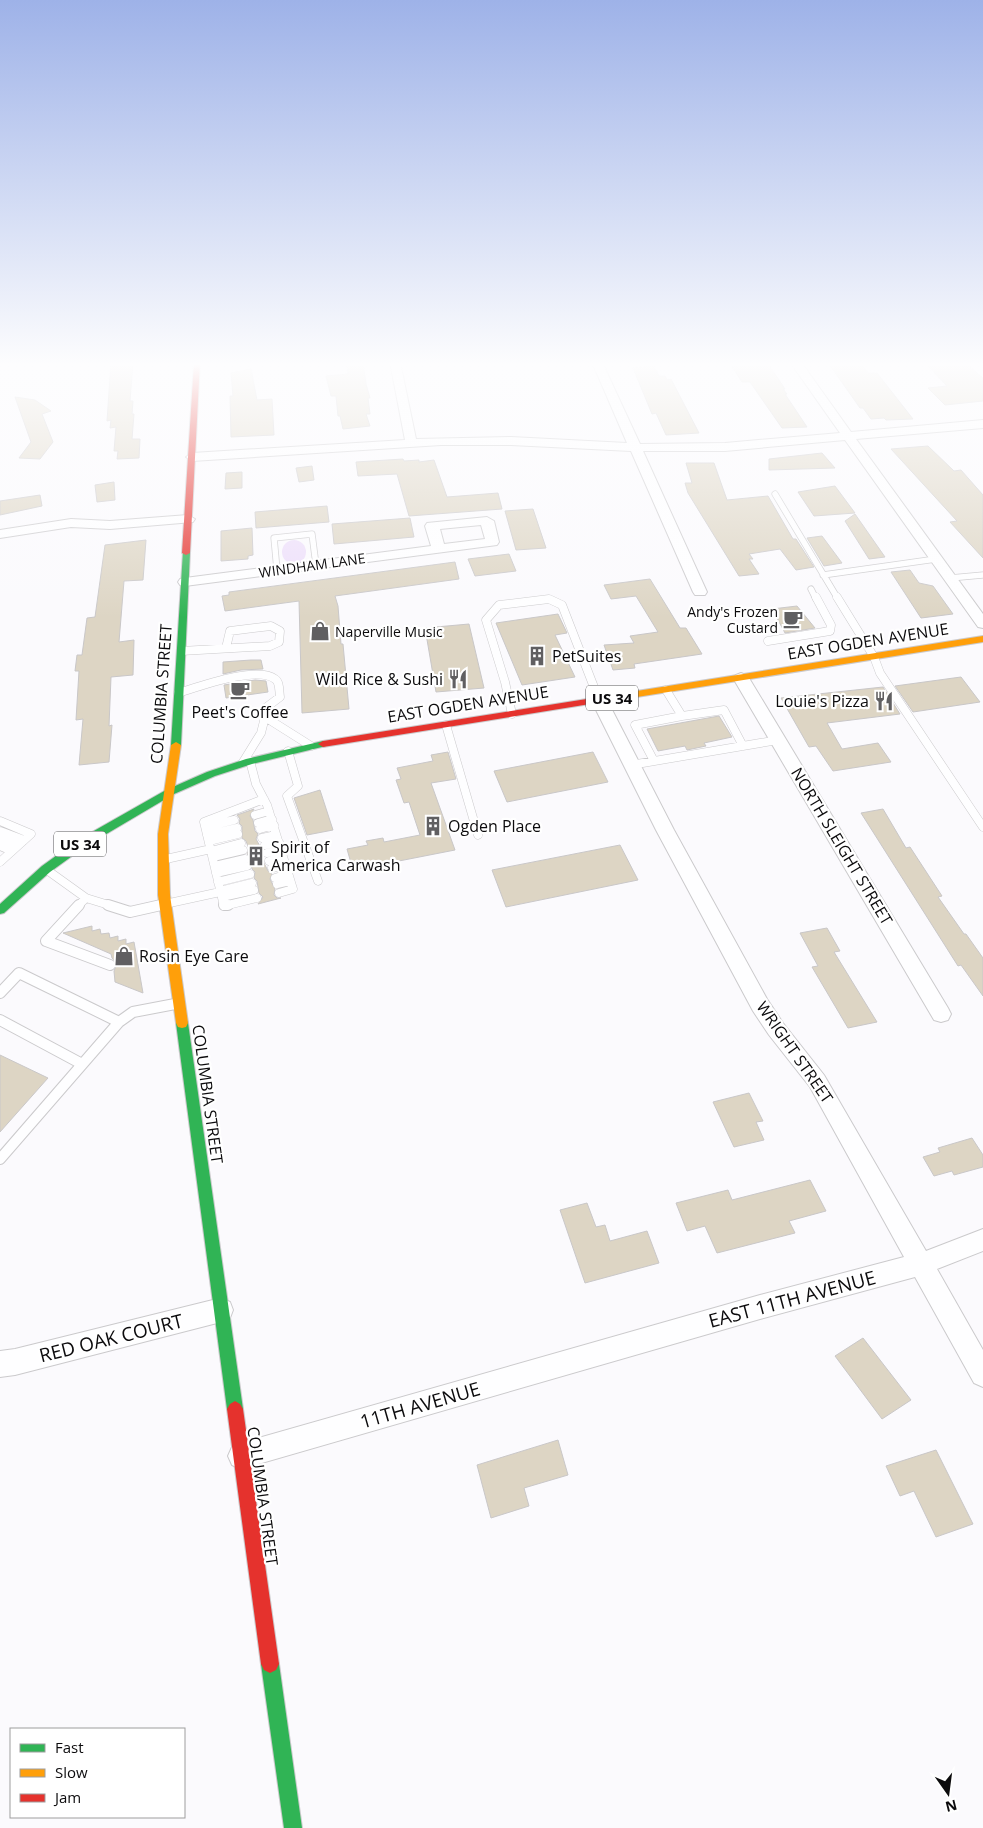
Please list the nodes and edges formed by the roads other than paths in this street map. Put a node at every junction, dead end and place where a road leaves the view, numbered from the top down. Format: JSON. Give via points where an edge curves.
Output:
{"nodes":[{"id":1,"x":193,"y":447,"type":"edge"},
{"id":2,"x":334,"y":447,"type":"edge"},
{"id":3,"x":624,"y":447,"type":"edge"},
{"id":4,"x":698,"y":447,"type":"edge"},
{"id":5,"x":855,"y":447,"type":"edge"},
{"id":6,"x":636,"y":448,"type":"junction"},
{"id":7,"x":192,"y":457,"type":"junction"},
{"id":8,"x":775,"y":494,"type":"dead end"},
{"id":9,"x":189,"y":515,"type":"junction"},
{"id":10,"x":99,"y":522,"type":"joint"},
{"id":11,"x":0,"y":534,"type":"edge"},
{"id":12,"x":439,"y":548,"type":"dead end"},
{"id":13,"x":936,"y":559,"type":"junction"},
{"id":14,"x":316,"y":565,"type":"junction"},
{"id":15,"x":277,"y":570,"type":"junction"},
{"id":16,"x":823,"y":575,"type":"junction"},
{"id":17,"x":983,"y":575,"type":"edge"},
{"id":18,"x":950,"y":578,"type":"junction"},
{"id":19,"x":184,"y":582,"type":"junction"},
{"id":20,"x":811,"y":589,"type":"dead end"},
{"id":21,"x":700,"y":592,"type":"dead end"},
{"id":22,"x":983,"y":624,"type":"edge"},
{"id":23,"x":983,"y":640,"type":"edge"},
{"id":24,"x":768,"y":641,"type":"dead end"},
{"id":25,"x":226,"y":648,"type":"junction"},
{"id":26,"x":180,"y":651,"type":"junction"},
{"id":27,"x":874,"y":657,"type":"junction"},
{"id":28,"x":741,"y":678,"type":"junction"},
{"id":29,"x":666,"y":690,"type":"junction"},
{"id":30,"x":178,"y":693,"type":"junction"},
{"id":31,"x":599,"y":700,"type":"junction"},
{"id":32,"x":264,"y":709,"type":"dead end"},
{"id":33,"x":512,"y":714,"type":"junction"},
{"id":34,"x":682,"y":716,"type":"junction"},
{"id":35,"x":446,"y":725,"type":"junction"},
{"id":36,"x":778,"y":740,"type":"junction"},
{"id":37,"x":312,"y":746,"type":"junction"},
{"id":38,"x":743,"y":746,"type":"junction"},
{"id":39,"x":288,"y":751,"type":"junction"},
{"id":40,"x":654,"y":761,"type":"junction"},
{"id":41,"x":246,"y":762,"type":"junction"},
{"id":42,"x":632,"y":765,"type":"junction"},
{"id":43,"x":170,"y":792,"type":"junction"},
{"id":44,"x":264,"y":799,"type":"junction"},
{"id":45,"x":271,"y":819,"type":"junction"},
{"id":46,"x":0,"y":821,"type":"edge"},
{"id":47,"x":236,"y":827,"type":"joint"},
{"id":48,"x":983,"y":827,"type":"edge"},
{"id":49,"x":0,"y":831,"type":"edge"},
{"id":50,"x":478,"y":835,"type":"dead end"},
{"id":51,"x":0,"y":838,"type":"edge"},
{"id":52,"x":0,"y":846,"type":"edge"},
{"id":53,"x":281,"y":850,"type":"junction"},
{"id":54,"x":10,"y":852,"type":"edge"},
{"id":55,"x":267,"y":853,"type":"junction"},
{"id":56,"x":163,"y":859,"type":"junction"},
{"id":57,"x":214,"y":864,"type":"junction"},
{"id":58,"x":46,"y":869,"type":"junction"},
{"id":59,"x":249,"y":870,"type":"junction"},
{"id":60,"x":318,"y":881,"type":"dead end"},
{"id":61,"x":277,"y":885,"type":"dead end"},
{"id":62,"x":86,"y":898,"type":"junction"},
{"id":63,"x":165,"y":904,"type":"junction"},
{"id":64,"x":0,"y":910,"type":"edge"},
{"id":65,"x":110,"y":965,"type":"dead end"},
{"id":66,"x":0,"y":993,"type":"edge"},
{"id":67,"x":179,"y":1004,"type":"junction"},
{"id":68,"x":941,"y":1014,"type":"dead end"},
{"id":69,"x":0,"y":1020,"type":"edge"},
{"id":70,"x":119,"y":1022,"type":"junction"},
{"id":71,"x":82,"y":1064,"type":"junction"},
{"id":72,"x":0,"y":1159,"type":"edge"},
{"id":73,"x":983,"y":1240,"type":"edge"},
{"id":74,"x":921,"y":1264,"type":"junction"},
{"id":75,"x":221,"y":1310,"type":"junction"},
{"id":76,"x":600,"y":1353,"type":"joint"},
{"id":77,"x":0,"y":1364,"type":"edge"},
{"id":78,"x":983,"y":1374,"type":"edge"},
{"id":79,"x":241,"y":1456,"type":"junction"},
{"id":80,"x":293,"y":1828,"type":"edge"}],
"edges":[{"from":1,"to":7,"type":"street","name":"COLUMBIA STREET"},
{"from":2,"to":7,"type":"street"},
{"from":3,"to":6,"type":"street"},
{"from":4,"to":6,"type":"street"},
{"from":5,"to":13,"type":"street"},
{"from":6,"to":21,"type":"street"},
{"from":7,"to":9,"type":"street","name":"COLUMBIA STREET"},
{"from":8,"to":16,"type":"lane"},
{"from":9,"to":10,"type":"street","via":[[110,525]]},
{"from":9,"to":19,"type":"street","name":"COLUMBIA STREET"},
{"from":10,"to":11,"type":"street","via":[[36,527]]},
{"from":12,"to":14,"type":"street","name":"WINDHAM LANE"},
{"from":13,"to":16,"type":"lane"},
{"from":13,"to":18,"type":"street"},
{"from":14,"to":15,"type":"street","name":"WINDHAM LANE"},
{"from":14,"to":15,"type":"lane","via":[[312,534],[274,538]]},
{"from":15,"to":19,"type":"street","name":"WINDHAM LANE"},
{"from":16,"to":27,"type":"lane"},
{"from":17,"to":18,"type":"lane"},
{"from":18,"to":22,"type":"street"},
{"from":19,"to":26,"type":"street","name":"COLUMBIA STREET"},
{"from":20,"to":24,"type":"lane","via":[[831,625],[830,631]]},
{"from":23,"to":27,"type":"street","name":"EAST OGDEN AVENUE","number":"US 34"},
{"from":25,"to":25,"type":"lane","via":[[276,645],[280,631],[271,626],[230,631]]},
{"from":25,"to":26,"type":"lane"},
{"from":26,"to":30,"type":"street","name":"COLUMBIA STREET"},
{"from":27,"to":28,"type":"street","name":"EAST OGDEN AVENUE","number":"US 34"},
{"from":27,"to":48,"type":"lane","via":[[880,674]]},
{"from":28,"to":29,"type":"street","name":"EAST OGDEN AVENUE","number":"US 34"},
{"from":28,"to":36,"type":"street","name":"NORTH SLEIGHT STREET"},
{"from":29,"to":31,"type":"street","name":"EAST OGDEN AVENUE","number":"US 34"},
{"from":29,"to":34,"type":"lane"},
{"from":30,"to":32,"type":"lane","via":[[215,682],[260,675],[272,677],[278,682],[280,696]]},
{"from":30,"to":43,"type":"street","name":"COLUMBIA STREET"},
{"from":31,"to":33,"type":"street","name":"EAST OGDEN AVENUE","number":"US 34"},
{"from":31,"to":33,"type":"lane","via":[[562,605],[549,599],[499,605],[486,620]]},
{"from":31,"to":42,"type":"street","name":"WRIGHT STREET"},
{"from":33,"to":35,"type":"street","name":"EAST OGDEN AVENUE","number":"US 34"},
{"from":34,"to":38,"type":"lane","via":[[724,710]]},
{"from":34,"to":40,"type":"lane","via":[[635,725]]},
{"from":35,"to":37,"type":"street","name":"EAST OGDEN AVENUE","number":"US 34"},
{"from":35,"to":50,"type":"lane"},
{"from":36,"to":38,"type":"lane"},
{"from":36,"to":68,"type":"street","name":"NORTH SLEIGHT STREET"},
{"from":37,"to":39,"type":"street","name":"EAST OGDEN AVENUE","number":"US 34"},
{"from":37,"to":41,"type":"lane","via":[[265,717],[262,733]]},
{"from":38,"to":40,"type":"lane"},
{"from":39,"to":41,"type":"street","name":"EAST OGDEN AVENUE","number":"US 34"},
{"from":39,"to":60,"type":"lane","via":[[298,786],[287,796]]},
{"from":40,"to":42,"type":"lane"},
{"from":41,"to":43,"type":"street","name":"EAST OGDEN AVENUE","number":"US 34"},
{"from":41,"to":44,"type":"lane"},
{"from":42,"to":74,"type":"street","name":"WRIGHT STREET","via":[[760,1005],[817,1081]]},
{"from":43,"to":56,"type":"street","name":"COLUMBIA STREET","via":[[163,829]]},
{"from":43,"to":58,"type":"street","name":"EAST OGDEN AVENUE","number":"US 34","via":[[112,824]]},
{"from":44,"to":45,"type":"lane"},
{"from":44,"to":57,"type":"lane","via":[[204,822]]},
{"from":45,"to":45,"type":"lane","via":[[257,822]]},
{"from":45,"to":53,"type":"lane"},
{"from":46,"to":54,"type":"lane","via":[[30,834]]},
{"from":47,"to":57,"type":"lane"},
{"from":47,"to":57,"type":"lane"},
{"from":49,"to":54,"type":"lane"},
{"from":51,"to":54,"type":"lane"},
{"from":52,"to":54,"type":"lane"},
{"from":53,"to":55,"type":"lane"},
{"from":53,"to":55,"type":"lane"},
{"from":53,"to":55,"type":"lane"},
{"from":53,"to":61,"type":"lane","via":[[289,878]]},
{"from":56,"to":57,"type":"lane","via":[[187,856]]},
{"from":56,"to":63,"type":"street","name":"COLUMBIA STREET"},
{"from":57,"to":59,"type":"lane"},
{"from":57,"to":59,"type":"lane"},
{"from":57,"to":59,"type":"lane"},
{"from":57,"to":59,"type":"lane","via":[[224,906]]},
{"from":57,"to":63,"type":"lane"},
{"from":58,"to":62,"type":"lane"},
{"from":58,"to":64,"type":"street","name":"EAST OGDEN AVENUE","number":"US 34"},
{"from":62,"to":63,"type":"lane","via":[[130,912]]},
{"from":62,"to":65,"type":"lane","via":[[46,941]]},
{"from":63,"to":67,"type":"street","name":"COLUMBIA STREET"},
{"from":66,"to":70,"type":"lane","via":[[19,973]]},
{"from":67,"to":70,"type":"lane","via":[[133,1012]]},
{"from":67,"to":75,"type":"street","name":"COLUMBIA STREET"},
{"from":69,"to":71,"type":"lane"},
{"from":70,"to":71,"type":"lane"},
{"from":71,"to":72,"type":"lane"},
{"from":73,"to":74,"type":"street","name":"EAST 11TH AVENUE"},
{"from":74,"to":76,"type":"street","name":"EAST 11TH AVENUE"},
{"from":74,"to":78,"type":"street","name":"WRIGHT STREET"},
{"from":75,"to":77,"type":"street","name":"RED OAK COURT"},
{"from":75,"to":79,"type":"street","name":"COLUMBIA STREET"},
{"from":76,"to":79,"type":"street","name":"11TH AVENUE"},
{"from":79,"to":80,"type":"street","name":"COLUMBIA STREET"}]}
